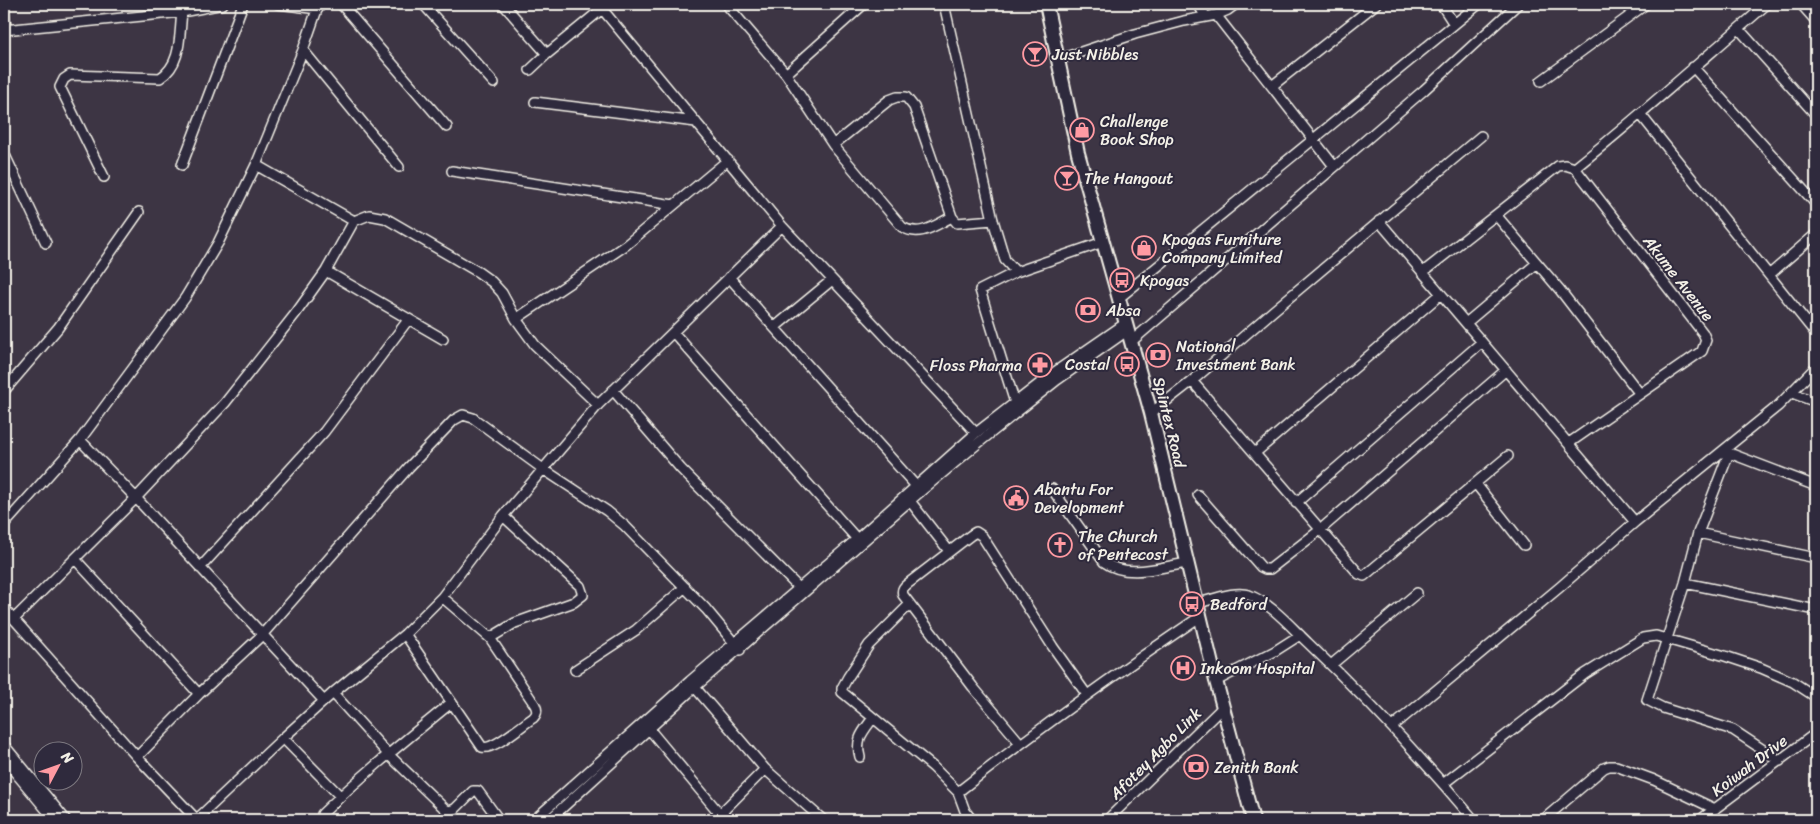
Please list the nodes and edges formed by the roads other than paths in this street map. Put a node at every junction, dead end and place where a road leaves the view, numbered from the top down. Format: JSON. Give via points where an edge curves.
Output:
{"nodes":[{"id":1,"x":223,"y":4,"type":"edge"},
{"id":2,"x":243,"y":4,"type":"edge"},
{"id":3,"x":278,"y":4,"type":"edge"},
{"id":4,"x":341,"y":4,"type":"edge"},
{"id":5,"x":423,"y":4,"type":"edge"},
{"id":6,"x":504,"y":4,"type":"edge"},
{"id":7,"x":864,"y":4,"type":"edge"},
{"id":8,"x":944,"y":4,"type":"edge"},
{"id":9,"x":1046,"y":4,"type":"edge"},
{"id":10,"x":1198,"y":4,"type":"edge"},
{"id":11,"x":1236,"y":4,"type":"edge"},
{"id":12,"x":1376,"y":4,"type":"edge"},
{"id":13,"x":1441,"y":4,"type":"edge"},
{"id":14,"x":1479,"y":4,"type":"edge"},
{"id":15,"x":1518,"y":4,"type":"edge"},
{"id":16,"x":1646,"y":4,"type":"edge"},
{"id":17,"x":1767,"y":4,"type":"edge"},
{"id":18,"x":1801,"y":4,"type":"edge"},
{"id":19,"x":603,"y":5,"type":"edge"},
{"id":20,"x":730,"y":5,"type":"edge"},
{"id":21,"x":319,"y":6,"type":"edge"},
{"id":22,"x":4,"y":8,"type":"edge"},
{"id":23,"x":182,"y":12,"type":"junction"},
{"id":24,"x":1216,"y":15,"type":"junction"},
{"id":25,"x":1206,"y":17,"type":"junction"},
{"id":26,"x":1816,"y":21,"type":"edge"},
{"id":27,"x":1454,"y":24,"type":"junction"},
{"id":28,"x":1739,"y":28,"type":"junction"},
{"id":29,"x":5,"y":30,"type":"edge"},
{"id":30,"x":303,"y":50,"type":"junction"},
{"id":31,"x":547,"y":54,"type":"junction"},
{"id":32,"x":1057,"y":60,"type":"junction"},
{"id":33,"x":1693,"y":67,"type":"junction"},
{"id":34,"x":530,"y":70,"type":"dead end"},
{"id":35,"x":786,"y":74,"type":"junction"},
{"id":36,"x":1541,"y":81,"type":"dead end"},
{"id":37,"x":494,"y":83,"type":"dead end"},
{"id":38,"x":1272,"y":86,"type":"junction"},
{"id":39,"x":535,"y":102,"type":"dead end"},
{"id":40,"x":1641,"y":115,"type":"junction"},
{"id":41,"x":1816,"y":115,"type":"edge"},
{"id":42,"x":696,"y":122,"type":"junction"},
{"id":43,"x":447,"y":127,"type":"dead end"},
{"id":44,"x":1481,"y":136,"type":"dead end"},
{"id":45,"x":1313,"y":140,"type":"junction"},
{"id":46,"x":833,"y":145,"type":"junction"},
{"id":47,"x":4,"y":152,"type":"edge"},
{"id":48,"x":728,"y":160,"type":"junction"},
{"id":49,"x":182,"y":165,"type":"dead end"},
{"id":50,"x":256,"y":165,"type":"junction"},
{"id":51,"x":1334,"y":166,"type":"junction"},
{"id":52,"x":399,"y":167,"type":"dead end"},
{"id":53,"x":1575,"y":168,"type":"junction"},
{"id":54,"x":452,"y":171,"type":"dead end"},
{"id":55,"x":104,"y":177,"type":"dead end"},
{"id":56,"x":1816,"y":204,"type":"edge"},
{"id":57,"x":674,"y":205,"type":"junction"},
{"id":58,"x":139,"y":212,"type":"dead end"},
{"id":59,"x":1496,"y":215,"type":"junction"},
{"id":60,"x":952,"y":217,"type":"junction"},
{"id":61,"x":993,"y":220,"type":"junction"},
{"id":62,"x":354,"y":221,"type":"junction"},
{"id":63,"x":1379,"y":221,"type":"junction"},
{"id":64,"x":782,"y":226,"type":"junction"},
{"id":65,"x":1816,"y":234,"type":"edge"},
{"id":66,"x":1103,"y":242,"type":"junction"},
{"id":67,"x":46,"y":243,"type":"dead end"},
{"id":68,"x":1536,"y":264,"type":"junction"},
{"id":69,"x":326,"y":271,"type":"junction"},
{"id":70,"x":1016,"y":272,"type":"junction"},
{"id":71,"x":1423,"y":272,"type":"junction"},
{"id":72,"x":1769,"y":275,"type":"junction"},
{"id":73,"x":729,"y":277,"type":"junction"},
{"id":74,"x":832,"y":280,"type":"junction"},
{"id":75,"x":1441,"y":294,"type":"junction"},
{"id":76,"x":1119,"y":298,"type":"junction"},
{"id":77,"x":408,"y":320,"type":"junction"},
{"id":78,"x":516,"y":320,"type":"junction"},
{"id":79,"x":1466,"y":323,"type":"junction"},
{"id":80,"x":776,"y":327,"type":"junction"},
{"id":81,"x":1129,"y":331,"type":"junction"},
{"id":82,"x":673,"y":332,"type":"junction"},
{"id":83,"x":1816,"y":334,"type":"edge"},
{"id":84,"x":443,"y":339,"type":"dead end"},
{"id":85,"x":1482,"y":342,"type":"junction"},
{"id":86,"x":1816,"y":367,"type":"edge"},
{"id":87,"x":1506,"y":370,"type":"junction"},
{"id":88,"x":1192,"y":381,"type":"junction"},
{"id":89,"x":613,"y":390,"type":"junction"},
{"id":90,"x":4,"y":391,"type":"edge"},
{"id":91,"x":1792,"y":393,"type":"junction"},
{"id":92,"x":1640,"y":394,"type":"junction"},
{"id":93,"x":1816,"y":402,"type":"edge"},
{"id":94,"x":1015,"y":403,"type":"junction"},
{"id":95,"x":598,"y":405,"type":"junction"},
{"id":96,"x":1151,"y":413,"type":"junction"},
{"id":97,"x":976,"y":433,"type":"junction"},
{"id":98,"x":80,"y":440,"type":"junction"},
{"id":99,"x":1569,"y":443,"type":"junction"},
{"id":100,"x":1725,"y":451,"type":"junction"},
{"id":101,"x":1255,"y":453,"type":"junction"},
{"id":102,"x":1508,"y":456,"type":"dead end"},
{"id":103,"x":543,"y":469,"type":"junction"},
{"id":104,"x":1476,"y":484,"type":"junction"},
{"id":105,"x":916,"y":486,"type":"junction"},
{"id":106,"x":1816,"y":486,"type":"edge"},
{"id":107,"x":1052,"y":489,"type":"dead end"},
{"id":108,"x":1198,"y":495,"type":"dead end"},
{"id":109,"x":136,"y":498,"type":"junction"},
{"id":110,"x":910,"y":501,"type":"junction"},
{"id":111,"x":1296,"y":503,"type":"junction"},
{"id":112,"x":503,"y":516,"type":"junction"},
{"id":113,"x":1635,"y":522,"type":"junction"},
{"id":114,"x":4,"y":525,"type":"edge"},
{"id":115,"x":1320,"y":530,"type":"junction"},
{"id":116,"x":1698,"y":533,"type":"junction"},
{"id":117,"x":857,"y":539,"type":"junction"},
{"id":118,"x":1524,"y":545,"type":"dead end"},
{"id":119,"x":949,"y":551,"type":"junction"},
{"id":120,"x":75,"y":558,"type":"junction"},
{"id":121,"x":1816,"y":558,"type":"edge"},
{"id":122,"x":1187,"y":563,"type":"junction"},
{"id":123,"x":200,"y":568,"type":"junction"},
{"id":124,"x":1685,"y":583,"type":"junction"},
{"id":125,"x":685,"y":587,"type":"junction"},
{"id":126,"x":799,"y":588,"type":"junction"},
{"id":127,"x":1417,"y":593,"type":"dead end"},
{"id":128,"x":442,"y":597,"type":"junction"},
{"id":129,"x":910,"y":604,"type":"junction"},
{"id":130,"x":4,"y":608,"type":"edge"},
{"id":131,"x":1199,"y":610,"type":"junction"},
{"id":132,"x":1816,"y":610,"type":"edge"},
{"id":133,"x":14,"y":619,"type":"junction"},
{"id":134,"x":405,"y":634,"type":"junction"},
{"id":135,"x":262,"y":635,"type":"junction"},
{"id":136,"x":1300,"y":635,"type":"junction"},
{"id":137,"x":490,"y":638,"type":"junction"},
{"id":138,"x":1666,"y":639,"type":"junction"},
{"id":139,"x":737,"y":646,"type":"junction"},
{"id":140,"x":1331,"y":665,"type":"junction"},
{"id":141,"x":575,"y":670,"type":"dead end"},
{"id":142,"x":1216,"y":681,"type":"junction"},
{"id":143,"x":693,"y":684,"type":"junction"},
{"id":144,"x":333,"y":693,"type":"junction"},
{"id":145,"x":199,"y":694,"type":"junction"},
{"id":146,"x":1087,"y":695,"type":"junction"},
{"id":147,"x":1816,"y":697,"type":"edge"},
{"id":148,"x":324,"y":701,"type":"junction"},
{"id":149,"x":452,"y":702,"type":"junction"},
{"id":150,"x":1223,"y":707,"type":"junction"},
{"id":151,"x":873,"y":718,"type":"junction"},
{"id":152,"x":1392,"y":727,"type":"junction"},
{"id":153,"x":650,"y":730,"type":"junction"},
{"id":154,"x":1816,"y":733,"type":"edge"},
{"id":155,"x":283,"y":738,"type":"junction"},
{"id":156,"x":1020,"y":743,"type":"junction"},
{"id":157,"x":4,"y":745,"type":"edge"},
{"id":158,"x":388,"y":754,"type":"junction"},
{"id":159,"x":137,"y":757,"type":"junction"},
{"id":160,"x":860,"y":757,"type":"dead end"},
{"id":161,"x":4,"y":759,"type":"edge"},
{"id":162,"x":1780,"y":761,"type":"junction"},
{"id":163,"x":765,"y":769,"type":"junction"},
{"id":164,"x":1443,"y":784,"type":"junction"},
{"id":165,"x":958,"y":792,"type":"junction"},
{"id":166,"x":340,"y":796,"type":"junction"},
{"id":167,"x":1715,"y":809,"type":"junction"},
{"id":168,"x":717,"y":817,"type":"edge"},
{"id":169,"x":1249,"y":818,"type":"edge"},
{"id":170,"x":55,"y":820,"type":"edge"},
{"id":171,"x":66,"y":820,"type":"edge"},
{"id":172,"x":196,"y":820,"type":"edge"},
{"id":173,"x":324,"y":820,"type":"edge"},
{"id":174,"x":499,"y":820,"type":"edge"},
{"id":175,"x":534,"y":820,"type":"edge"},
{"id":176,"x":549,"y":820,"type":"edge"},
{"id":177,"x":823,"y":820,"type":"edge"},
{"id":178,"x":972,"y":820,"type":"edge"},
{"id":179,"x":1107,"y":820,"type":"edge"},
{"id":180,"x":1474,"y":820,"type":"edge"},
{"id":181,"x":1543,"y":820,"type":"edge"},
{"id":182,"x":1700,"y":820,"type":"edge"}],
"edges":[{"from":1,"to":23,"type":"street"},
{"from":2,"to":49,"type":"street"},
{"from":3,"to":21,"type":"street"},
{"from":4,"to":43,"type":"street"},
{"from":5,"to":37,"type":"street"},
{"from":6,"to":31,"type":"street"},
{"from":7,"to":35,"type":"street"},
{"from":8,"to":61,"type":"street"},
{"from":9,"to":32,"type":"main road","name":"Spintex Road"},
{"from":10,"to":25,"type":"street"},
{"from":11,"to":24,"type":"street"},
{"from":12,"to":38,"type":"street"},
{"from":13,"to":27,"type":"street"},
{"from":14,"to":27,"type":"street"},
{"from":15,"to":51,"type":"street"},
{"from":16,"to":36,"type":"street"},
{"from":17,"to":28,"type":"street"},
{"from":18,"to":26,"type":"street"},
{"from":19,"to":31,"type":"street"},
{"from":19,"to":42,"type":"street"},
{"from":20,"to":35,"type":"street"},
{"from":21,"to":30,"type":"street"},
{"from":22,"to":29,"type":"street"},
{"from":23,"to":29,"type":"street"},
{"from":23,"to":55,"type":"street","via":[[177,58],[169,72],[160,78],[70,76],[60,87]]},
{"from":24,"to":25,"type":"street"},
{"from":24,"to":38,"type":"street"},
{"from":25,"to":32,"type":"street","via":[[1135,34]]},
{"from":27,"to":45,"type":"street"},
{"from":28,"to":33,"type":"street"},
{"from":28,"to":41,"type":"street"},
{"from":30,"to":50,"type":"street"},
{"from":30,"to":52,"type":"street"},
{"from":31,"to":34,"type":"street"},
{"from":32,"to":66,"type":"main road","name":"Spintex Road"},
{"from":33,"to":40,"type":"street"},
{"from":33,"to":56,"type":"street"},
{"from":35,"to":46,"type":"street"},
{"from":38,"to":45,"type":"street"},
{"from":39,"to":42,"type":"street"},
{"from":40,"to":53,"type":"street"},
{"from":40,"to":72,"type":"street"},
{"from":42,"to":48,"type":"street"},
{"from":44,"to":63,"type":"street"},
{"from":45,"to":51,"type":"street"},
{"from":45,"to":76,"type":"street"},
{"from":46,"to":60,"type":"street","via":[[902,227],[920,232]]},
{"from":46,"to":60,"type":"street","via":[[889,100],[906,98],[914,107]]},
{"from":47,"to":67,"type":"street"},
{"from":48,"to":57,"type":"street"},
{"from":48,"to":64,"type":"street"},
{"from":50,"to":62,"type":"street"},
{"from":50,"to":98,"type":"street","via":[[218,243],[185,298]]},
{"from":51,"to":81,"type":"street"},
{"from":53,"to":59,"type":"street","via":[[1558,166]]},
{"from":53,"to":92,"type":"street","name":"Akume Avenue","via":[[1706,340],[1702,351]]},
{"from":54,"to":57,"type":"street"},
{"from":57,"to":78,"type":"street","via":[[626,246]]},
{"from":58,"to":90,"type":"street","via":[[58,328]]},
{"from":59,"to":68,"type":"street"},
{"from":59,"to":71,"type":"street"},
{"from":60,"to":61,"type":"street","via":[[957,223]]},
{"from":61,"to":70,"type":"street","via":[[1005,260]]},
{"from":62,"to":69,"type":"street"},
{"from":62,"to":78,"type":"street","via":[[369,215],[386,218],[478,272],[502,293]]},
{"from":63,"to":71,"type":"street"},
{"from":63,"to":88,"type":"street"},
{"from":64,"to":73,"type":"street"},
{"from":64,"to":74,"type":"street"},
{"from":65,"to":72,"type":"street"},
{"from":66,"to":70,"type":"street"},
{"from":66,"to":76,"type":"main road","name":"Spintex Road"},
{"from":68,"to":79,"type":"street"},
{"from":68,"to":92,"type":"street"},
{"from":69,"to":77,"type":"street"},
{"from":69,"to":109,"type":"street","via":[[225,403]]},
{"from":70,"to":94,"type":"street","via":[[980,290]]},
{"from":71,"to":75,"type":"street"},
{"from":72,"to":83,"type":"street"},
{"from":73,"to":80,"type":"street"},
{"from":73,"to":82,"type":"street"},
{"from":74,"to":80,"type":"street"},
{"from":74,"to":97,"type":"street"},
{"from":75,"to":79,"type":"street"},
{"from":75,"to":101,"type":"street"},
{"from":76,"to":81,"type":"main road","name":"Spintex Road"},
{"from":77,"to":84,"type":"street"},
{"from":77,"to":123,"type":"street","via":[[324,432]]},
{"from":78,"to":95,"type":"street","via":[[535,345]]},
{"from":79,"to":85,"type":"street"},
{"from":80,"to":105,"type":"street"},
{"from":81,"to":94,"type":"street","via":[[1052,374]]},
{"from":81,"to":96,"type":"main road","name":"Spintex Road"},
{"from":81,"to":110,"type":"street","via":[[1064,375]]},
{"from":82,"to":89,"type":"street"},
{"from":82,"to":117,"type":"street"},
{"from":85,"to":87,"type":"street"},
{"from":85,"to":111,"type":"street"},
{"from":86,"to":91,"type":"street"},
{"from":87,"to":99,"type":"street"},
{"from":87,"to":115,"type":"street"},
{"from":88,"to":96,"type":"street"},
{"from":88,"to":101,"type":"street"},
{"from":89,"to":95,"type":"street"},
{"from":89,"to":126,"type":"street","via":[[681,469]]},
{"from":91,"to":93,"type":"street"},
{"from":91,"to":100,"type":"street"},
{"from":92,"to":99,"type":"street","name":"Akume Avenue"},
{"from":94,"to":97,"type":"street"},
{"from":95,"to":103,"type":"street"},
{"from":96,"to":122,"type":"main road","name":"Spintex Road"},
{"from":97,"to":105,"type":"street"},
{"from":98,"to":109,"type":"street"},
{"from":98,"to":114,"type":"street"},
{"from":99,"to":113,"type":"street"},
{"from":100,"to":106,"type":"street"},
{"from":100,"to":113,"type":"street"},
{"from":100,"to":116,"type":"street"},
{"from":101,"to":111,"type":"street"},
{"from":102,"to":104,"type":"street"},
{"from":103,"to":112,"type":"street"},
{"from":103,"to":125,"type":"street","via":[[613,516]]},
{"from":103,"to":135,"type":"street","via":[[473,418],[463,415],[454,420]]},
{"from":104,"to":115,"type":"street","via":[[1364,576]]},
{"from":104,"to":118,"type":"street"},
{"from":105,"to":117,"type":"street"},
{"from":107,"to":122,"type":"street","via":[[1104,562],[1112,568],[1136,570]]},
{"from":108,"to":115,"type":"street","via":[[1265,569],[1272,568]]},
{"from":109,"to":120,"type":"street"},
{"from":109,"to":123,"type":"street"},
{"from":110,"to":119,"type":"street"},
{"from":110,"to":139,"type":"street"},
{"from":111,"to":115,"type":"street"},
{"from":112,"to":128,"type":"street"},
{"from":112,"to":137,"type":"street","via":[[580,586],[582,595],[574,602],[515,623]]},
{"from":113,"to":152,"type":"street"},
{"from":116,"to":121,"type":"street"},
{"from":116,"to":124,"type":"street"},
{"from":117,"to":126,"type":"street"},
{"from":119,"to":129,"type":"street","via":[[903,588],[903,595]]},
{"from":119,"to":146,"type":"street","via":[[978,532]]},
{"from":120,"to":133,"type":"street"},
{"from":120,"to":145,"type":"street"},
{"from":122,"to":131,"type":"main road","name":"Spintex Road"},
{"from":123,"to":135,"type":"street"},
{"from":124,"to":132,"type":"street"},
{"from":124,"to":138,"type":"street"},
{"from":125,"to":139,"type":"street"},
{"from":125,"to":141,"type":"street","via":[[636,630]]},
{"from":126,"to":139,"type":"street"},
{"from":127,"to":140,"type":"street"},
{"from":128,"to":134,"type":"street"},
{"from":128,"to":137,"type":"street"},
{"from":129,"to":151,"type":"street","via":[[869,645],[842,688],[845,696]]},
{"from":129,"to":156,"type":"street"},
{"from":130,"to":133,"type":"street"},
{"from":131,"to":136,"type":"street","via":[[1236,594],[1248,595],[1268,607]]},
{"from":131,"to":142,"type":"main road","name":"Spintex Road"},
{"from":131,"to":146,"type":"street"},
{"from":133,"to":159,"type":"street"},
{"from":134,"to":144,"type":"street"},
{"from":134,"to":149,"type":"street"},
{"from":135,"to":145,"type":"street"},
{"from":135,"to":148,"type":"street"},
{"from":136,"to":140,"type":"street"},
{"from":136,"to":142,"type":"street"},
{"from":137,"to":149,"type":"street","via":[[535,705],[536,714],[493,746],[485,748]]},
{"from":138,"to":147,"type":"street","via":[[1761,668],[1793,682]]},
{"from":138,"to":162,"type":"street","via":[[1647,697],[1649,702],[1733,730]]},
{"from":138,"to":164,"type":"street","via":[[1656,636],[1643,638],[1585,674]]},
{"from":139,"to":143,"type":"street"},
{"from":140,"to":152,"type":"street"},
{"from":142,"to":150,"type":"main road","name":"Spintex Road"},
{"from":143,"to":153,"type":"street"},
{"from":143,"to":163,"type":"street"},
{"from":143,"to":175,"type":"street"},
{"from":144,"to":148,"type":"street"},
{"from":144,"to":158,"type":"street"},
{"from":145,"to":159,"type":"street"},
{"from":146,"to":156,"type":"street"},
{"from":148,"to":155,"type":"street"},
{"from":149,"to":158,"type":"street"},
{"from":150,"to":169,"type":"main road","name":"Spintex Road"},
{"from":150,"to":179,"type":"street","name":"Afotey Agbo Link"},
{"from":151,"to":160,"type":"street","via":[[859,740]]},
{"from":151,"to":165,"type":"street","via":[[915,751]]},
{"from":152,"to":164,"type":"street"},
{"from":153,"to":168,"type":"street"},
{"from":153,"to":176,"type":"street"},
{"from":154,"to":162,"type":"street","name":"Koiwah Drive"},
{"from":155,"to":166,"type":"street"},
{"from":155,"to":172,"type":"street"},
{"from":156,"to":165,"type":"street"},
{"from":157,"to":171,"type":"street"},
{"from":158,"to":166,"type":"street"},
{"from":158,"to":174,"type":"street","via":[[445,809],[455,809],[473,791],[478,791]]},
{"from":159,"to":172,"type":"street"},
{"from":161,"to":170,"type":"street"},
{"from":162,"to":167,"type":"street","name":"Koiwah Drive"},
{"from":163,"to":168,"type":"street"},
{"from":163,"to":177,"type":"street"},
{"from":164,"to":180,"type":"street"},
{"from":165,"to":178,"type":"street"},
{"from":166,"to":173,"type":"street","via":[[322,814]]},
{"from":167,"to":181,"type":"street","via":[[1654,780],[1609,766]]},
{"from":167,"to":182,"type":"street","name":"Koiwah Drive"}]}
